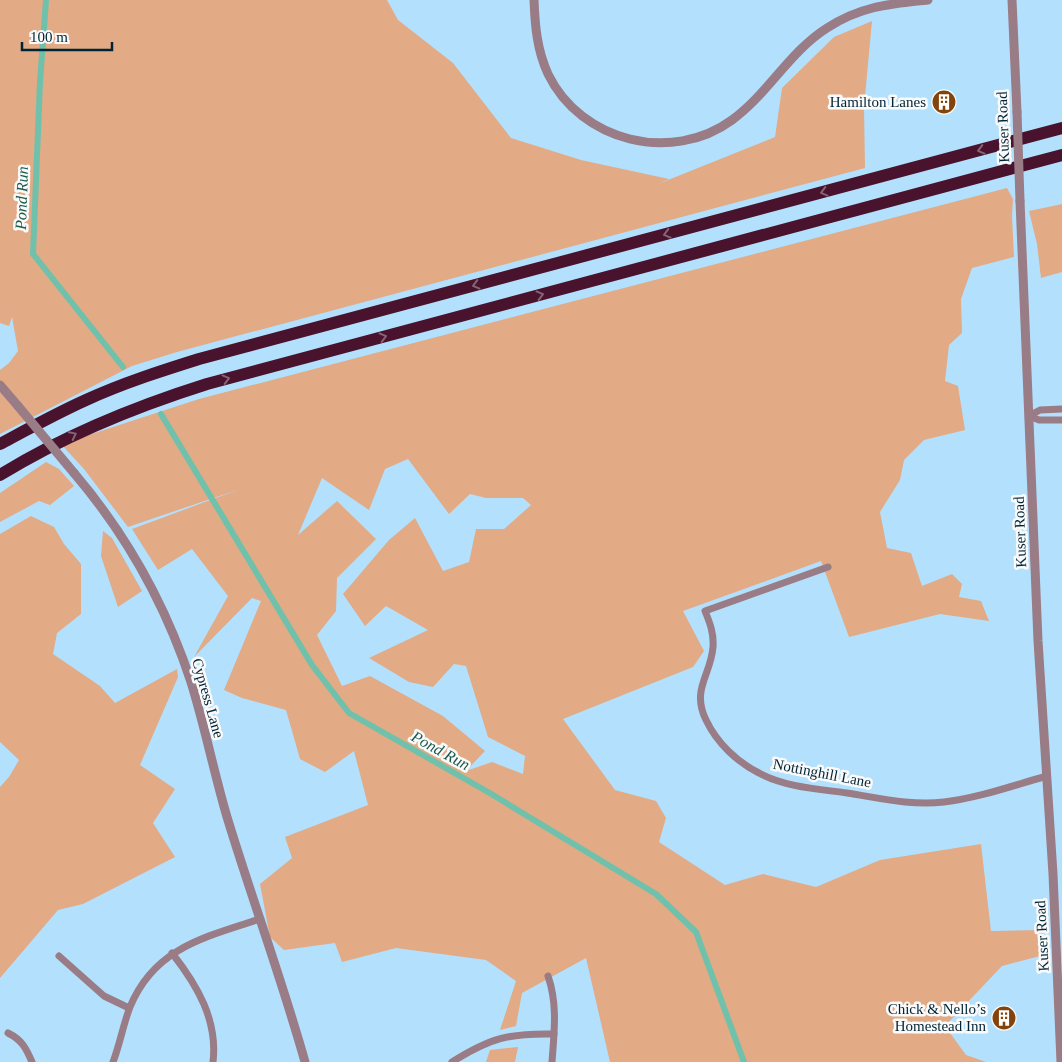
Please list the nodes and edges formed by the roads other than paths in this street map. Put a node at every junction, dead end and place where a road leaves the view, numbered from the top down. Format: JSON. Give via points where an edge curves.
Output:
{"nodes":[{"id":1,"x":534,"y":0,"type":"edge"},
{"id":2,"x":928,"y":0,"type":"edge"},
{"id":3,"x":1012,"y":0,"type":"edge"},
{"id":4,"x":1062,"y":128,"type":"edge"},
{"id":5,"x":1062,"y":155,"type":"edge"},
{"id":6,"x":0,"y":385,"type":"edge"},
{"id":7,"x":1062,"y":409,"type":"edge"},
{"id":8,"x":1029,"y":416,"type":"junction"},
{"id":9,"x":1062,"y":420,"type":"edge"},
{"id":10,"x":0,"y":444,"type":"edge"},
{"id":11,"x":0,"y":475,"type":"edge"},
{"id":12,"x":828,"y":567,"type":"dead end"},
{"id":13,"x":1047,"y":776,"type":"junction"},
{"id":14,"x":260,"y":919,"type":"junction"},
{"id":15,"x":172,"y":953,"type":"junction"},
{"id":16,"x":59,"y":956,"type":"dead end"},
{"id":17,"x":548,"y":976,"type":"dead end"},
{"id":18,"x":129,"y":1008,"type":"junction"},
{"id":19,"x":8,"y":1033,"type":"dead end"},
{"id":20,"x":554,"y":1034,"type":"junction"},
{"id":21,"x":32,"y":1062,"type":"edge"},
{"id":22,"x":113,"y":1062,"type":"edge"},
{"id":23,"x":213,"y":1062,"type":"edge"},
{"id":24,"x":305,"y":1062,"type":"edge"},
{"id":25,"x":452,"y":1062,"type":"edge"},
{"id":26,"x":552,"y":1062,"type":"edge"},
{"id":27,"x":1061,"y":1062,"type":"edge"}],
"edges":[{"from":1,"to":2,"type":"street","via":[[536,36],[542,61],[564,98],[582,116],[608,132],[633,140],[659,143],[695,138],[732,120],[802,47],[839,21],[883,4]]},
{"from":3,"to":8,"type":"street","name":"Kuser Road","bridge":true},
{"from":4,"to":10,"type":"highway","one_way":true,"via":[[199,359],[87,399]]},
{"from":11,"to":5,"type":"highway","one_way":true,"via":[[94,425],[207,384]]},
{"from":6,"to":14,"type":"street","name":"Cypress Lane","bridge":true,"via":[[103,509],[153,592],[191,683],[227,816]]},
{"from":7,"to":8,"type":"street","via":[[1040,410]]},
{"from":8,"to":9,"type":"street","via":[[1039,420]]},
{"from":8,"to":13,"type":"street","name":"Kuser Road"},
{"from":12,"to":13,"type":"street","name":"Nottinghill Lane","via":[[705,611],[713,645],[702,682],[701,702],[712,732],[728,751],[759,773],[784,783],[916,803],[963,799]]},
{"from":13,"to":27,"type":"street","name":"Kuser Road"},
{"from":14,"to":15,"type":"street","via":[[195,941]]},
{"from":14,"to":24,"type":"street","name":"Cypress Lane"},
{"from":15,"to":18,"type":"street","via":[[149,974]]},
{"from":15,"to":23,"type":"street","via":[[205,1007],[212,1030]]},
{"from":16,"to":18,"type":"street","via":[[104,996]]},
{"from":17,"to":20,"type":"street","via":[[554,1000]]},
{"from":18,"to":22,"type":"street"},
{"from":19,"to":21,"type":"street","via":[[23,1043]]},
{"from":20,"to":25,"type":"street","via":[[520,1034],[496,1039]]},
{"from":20,"to":26,"type":"street"}]}
